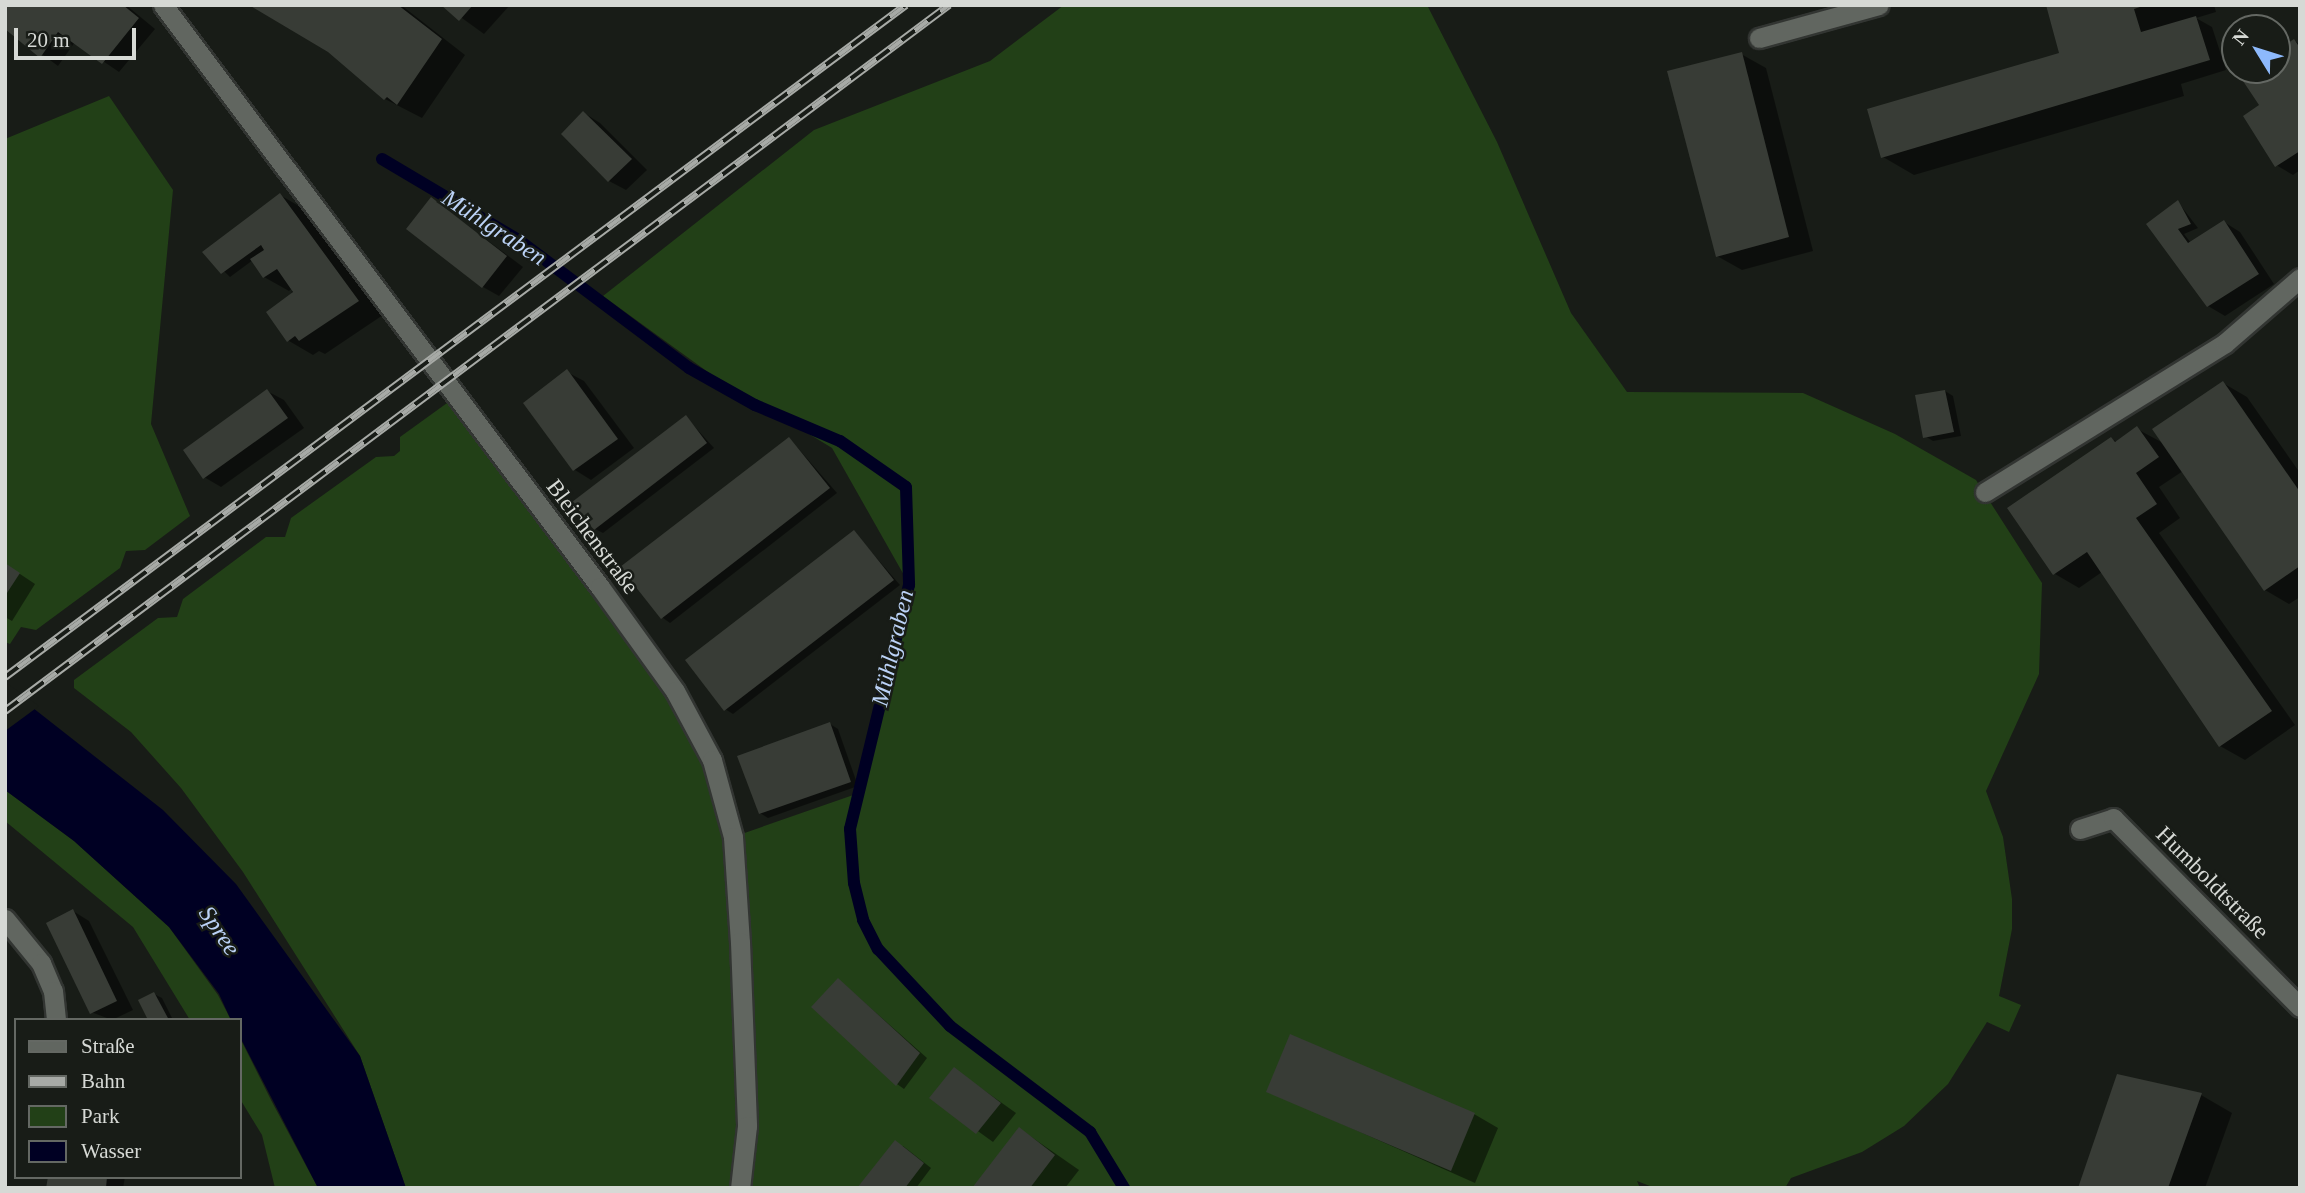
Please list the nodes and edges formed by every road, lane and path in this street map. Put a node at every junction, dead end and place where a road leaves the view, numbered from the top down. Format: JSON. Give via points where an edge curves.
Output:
{"nodes":[{"id":1,"x":163,"y":5,"type":"edge"},
{"id":2,"x":1879,"y":5,"type":"edge"},
{"id":3,"x":1759,"y":38,"type":"dead end"},
{"id":4,"x":2300,"y":278,"type":"edge"},
{"id":5,"x":1985,"y":492,"type":"dead end"},
{"id":6,"x":2080,"y":829,"type":"dead end"},
{"id":7,"x":5,"y":919,"type":"edge"},
{"id":8,"x":2300,"y":1007,"type":"edge"},
{"id":9,"x":56,"y":1018,"type":"edge"},
{"id":10,"x":740,"y":1188,"type":"edge"}],
"edges":[{"from":1,"to":10,"type":"street","name":"Bleichenstraße","via":[[607,597],[675,691],[712,760],[733,837],[740,942],[747,1126]]},
{"from":2,"to":3,"type":"street"},
{"from":4,"to":5,"type":"street","via":[[2225,343]]},
{"from":6,"to":8,"type":"street","name":"Humboldtstraße","via":[[2113,818]]},
{"from":7,"to":9,"type":"street","via":[[41,963],[53,991]]}]}
